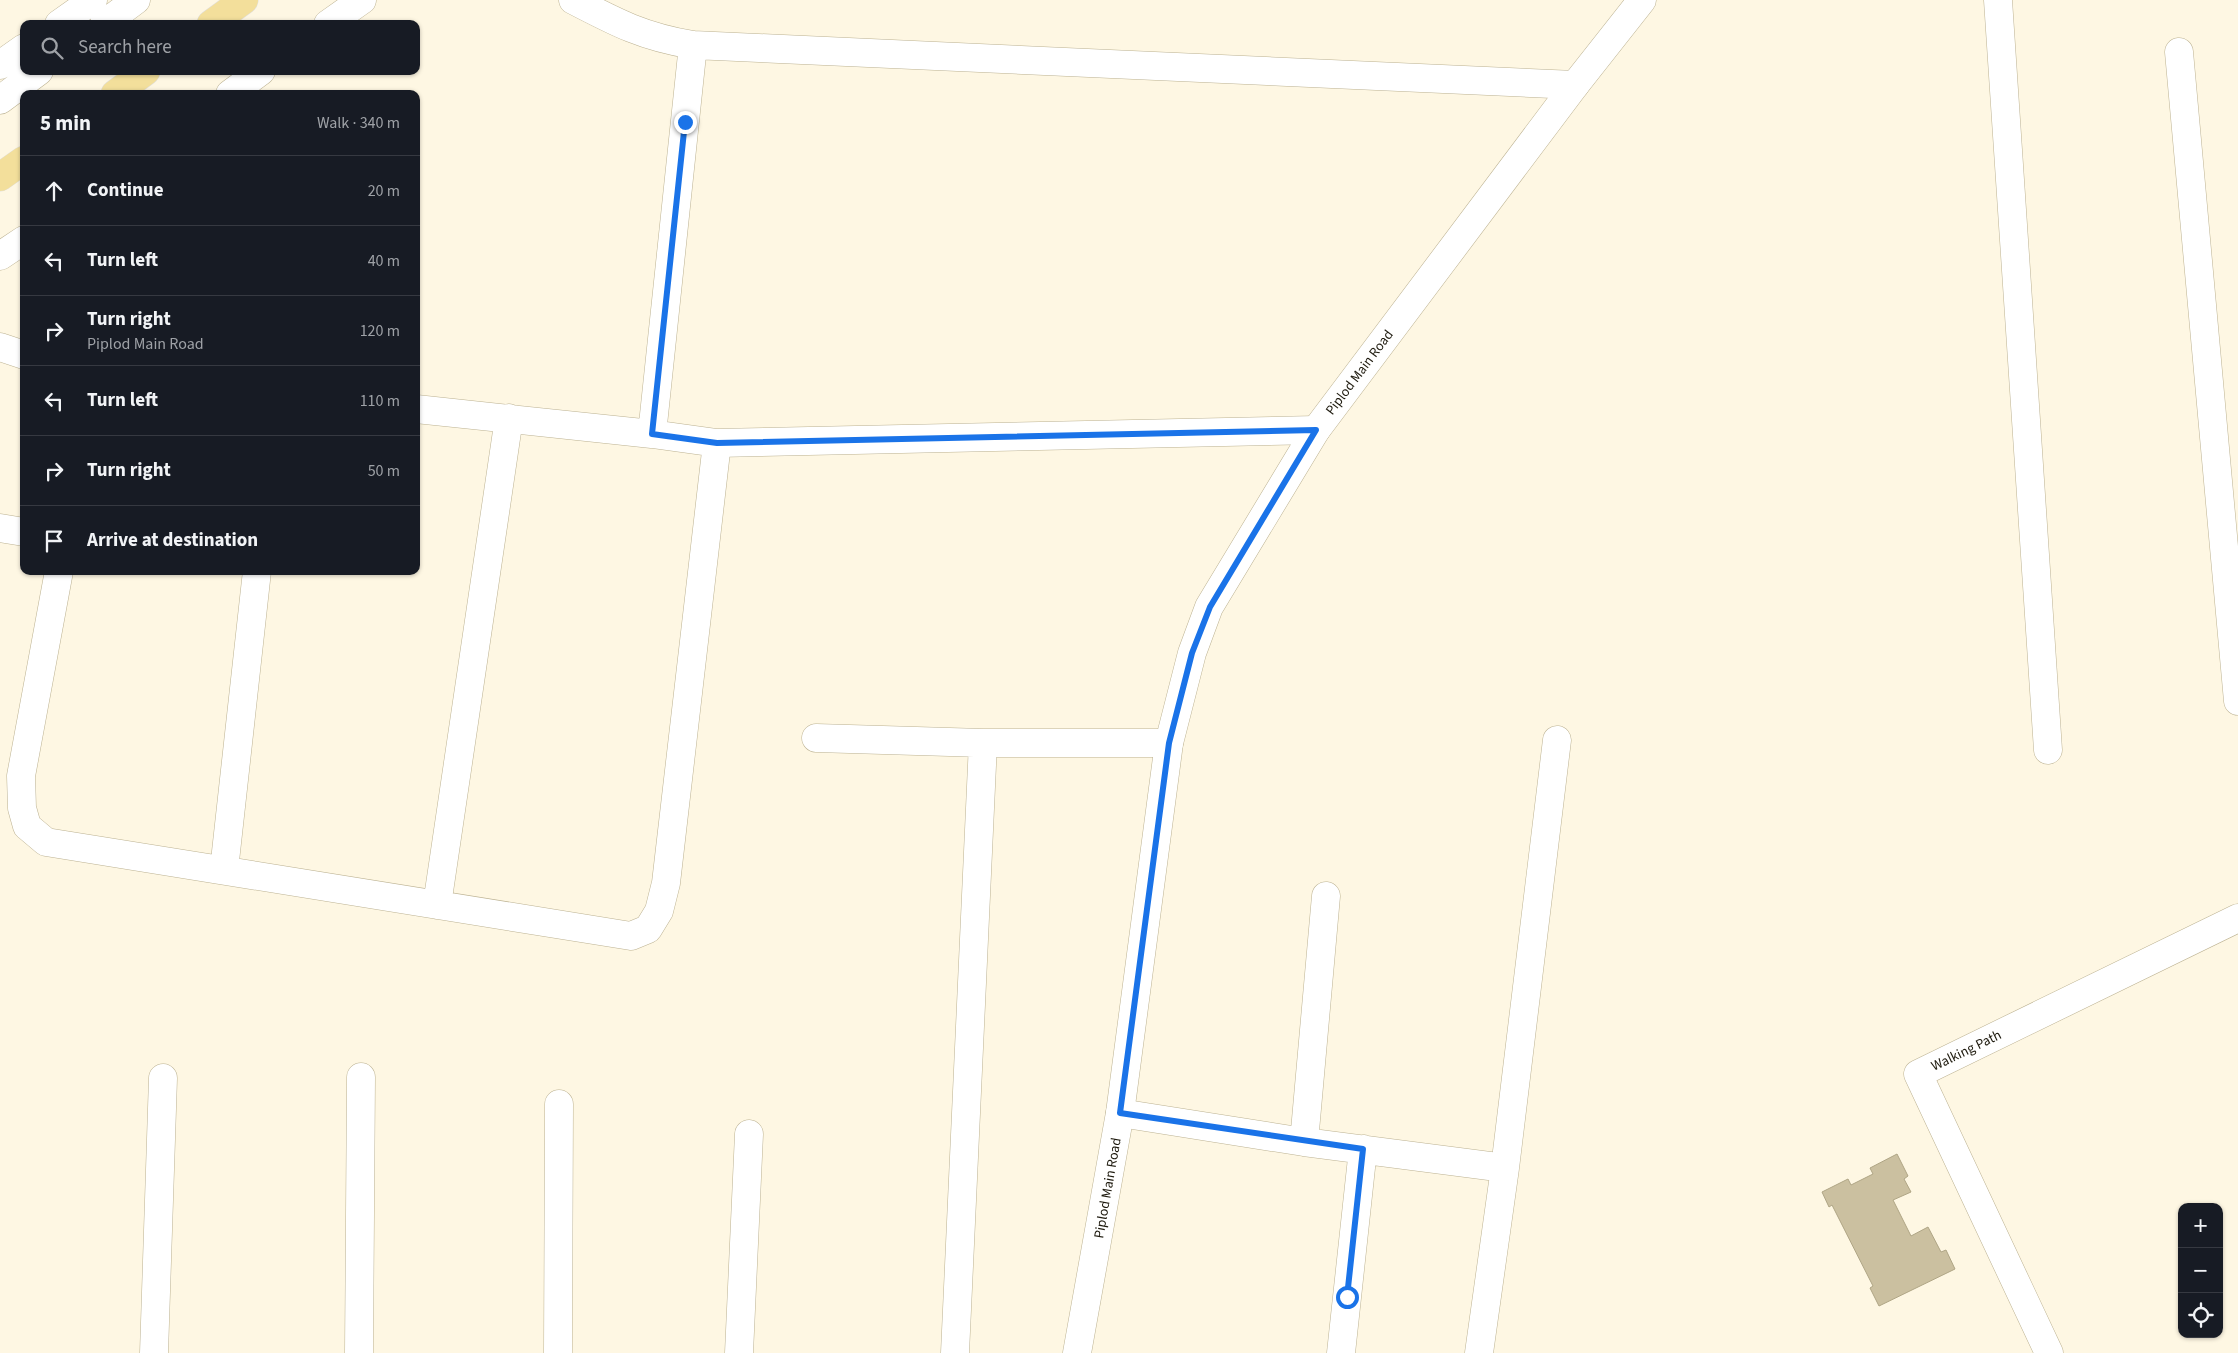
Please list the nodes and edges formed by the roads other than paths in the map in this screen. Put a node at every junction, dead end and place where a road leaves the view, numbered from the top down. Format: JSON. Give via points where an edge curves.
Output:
{"nodes":[{"id":1,"x":92,"y":0,"type":"edge"},
{"id":2,"x":136,"y":0,"type":"edge"},
{"id":3,"x":244,"y":0,"type":"edge"},
{"id":4,"x":362,"y":0,"type":"edge"},
{"id":5,"x":573,"y":0,"type":"edge"},
{"id":6,"x":1642,"y":0,"type":"edge"},
{"id":7,"x":1998,"y":0,"type":"edge"},
{"id":8,"x":64,"y":20,"type":"edge"},
{"id":9,"x":109,"y":20,"type":"edge"},
{"id":10,"x":216,"y":20,"type":"edge"},
{"id":11,"x":334,"y":20,"type":"edge"},
{"id":12,"x":693,"y":45,"type":"junction"},
{"id":13,"x":20,"y":51,"type":"edge"},
{"id":14,"x":2179,"y":52,"type":"dead end"},
{"id":15,"x":0,"y":65,"type":"edge"},
{"id":16,"x":34,"y":75,"type":"edge"},
{"id":17,"x":141,"y":75,"type":"edge"},
{"id":18,"x":256,"y":75,"type":"edge"},
{"id":19,"x":1575,"y":85,"type":"junction"},
{"id":20,"x":120,"y":90,"type":"edge"},
{"id":21,"x":235,"y":90,"type":"edge"},
{"id":22,"x":0,"y":100,"type":"edge"},
{"id":23,"x":20,"y":163,"type":"edge"},
{"id":24,"x":0,"y":177,"type":"edge"},
{"id":25,"x":20,"y":243,"type":"edge"},
{"id":26,"x":0,"y":256,"type":"edge"},
{"id":27,"x":0,"y":347,"type":"edge"},
{"id":28,"x":20,"y":354,"type":"edge"},
{"id":29,"x":420,"y":409,"type":"edge"},
{"id":30,"x":509,"y":418,"type":"junction"},
{"id":31,"x":1316,"y":430,"type":"junction"},
{"id":32,"x":652,"y":434,"type":"junction"},
{"id":33,"x":717,"y":443,"type":"junction"},
{"id":34,"x":0,"y":528,"type":"edge"},
{"id":35,"x":20,"y":531,"type":"edge"},
{"id":36,"x":58,"y":575,"type":"edge"},
{"id":37,"x":257,"y":575,"type":"edge"},
{"id":38,"x":2238,"y":700,"type":"edge"},
{"id":39,"x":816,"y":738,"type":"dead end"},
{"id":40,"x":1557,"y":740,"type":"dead end"},
{"id":41,"x":983,"y":743,"type":"junction"},
{"id":42,"x":1169,"y":743,"type":"junction"},
{"id":43,"x":2048,"y":750,"type":"dead end"},
{"id":44,"x":224,"y":870,"type":"junction"},
{"id":45,"x":1326,"y":896,"type":"dead end"},
{"id":46,"x":437,"y":905,"type":"junction"},
{"id":47,"x":2238,"y":918,"type":"edge"},
{"id":48,"x":361,"y":1077,"type":"dead end"},
{"id":49,"x":163,"y":1078,"type":"dead end"},
{"id":50,"x":559,"y":1104,"type":"dead end"},
{"id":51,"x":1120,"y":1113,"type":"junction"},
{"id":52,"x":749,"y":1134,"type":"dead end"},
{"id":53,"x":1304,"y":1142,"type":"junction"},
{"id":54,"x":1363,"y":1149,"type":"junction"},
{"id":55,"x":1505,"y":1168,"type":"junction"},
{"id":56,"x":154,"y":1353,"type":"edge"},
{"id":57,"x":359,"y":1353,"type":"edge"},
{"id":58,"x":558,"y":1353,"type":"edge"},
{"id":59,"x":739,"y":1353,"type":"edge"},
{"id":60,"x":955,"y":1353,"type":"edge"},
{"id":61,"x":1076,"y":1353,"type":"edge"},
{"id":62,"x":1341,"y":1353,"type":"edge"},
{"id":63,"x":1479,"y":1353,"type":"edge"},
{"id":64,"x":2049,"y":1353,"type":"edge"}],
"edges":[{"from":1,"to":8,"type":"street"},
{"from":2,"to":9,"type":"street"},
{"from":3,"to":10,"type":"main road"},
{"from":4,"to":11,"type":"street"},
{"from":5,"to":12,"type":"street","via":[[624,27],[660,39]]},
{"from":6,"to":19,"type":"street","name":"Piplod Main Road"},
{"from":7,"to":43,"type":"street"},
{"from":12,"to":19,"type":"street"},
{"from":12,"to":32,"type":"street"},
{"from":13,"to":15,"type":"street"},
{"from":14,"to":38,"type":"street"},
{"from":16,"to":22,"type":"street"},
{"from":17,"to":20,"type":"main road"},
{"from":18,"to":21,"type":"street"},
{"from":19,"to":31,"type":"street","name":"Piplod Main Road"},
{"from":23,"to":24,"type":"main road"},
{"from":25,"to":26,"type":"street"},
{"from":27,"to":28,"type":"street"},
{"from":29,"to":30,"type":"street"},
{"from":30,"to":32,"type":"street"},
{"from":30,"to":46,"type":"street"},
{"from":31,"to":33,"type":"street"},
{"from":31,"to":42,"type":"street","name":"Piplod Main Road","via":[[1210,607],[1192,653]]},
{"from":32,"to":33,"type":"street"},
{"from":33,"to":46,"type":"street","via":[[666,883],[659,911],[648,929],[630,936]]},
{"from":34,"to":35,"type":"street"},
{"from":36,"to":44,"type":"street","via":[[21,776],[22,808],[27,826],[46,842]]},
{"from":37,"to":44,"type":"street"},
{"from":39,"to":41,"type":"street"},
{"from":40,"to":55,"type":"street"},
{"from":41,"to":42,"type":"street"},
{"from":41,"to":60,"type":"street"},
{"from":42,"to":51,"type":"street","name":"Piplod Main Road"},
{"from":44,"to":46,"type":"street"},
{"from":45,"to":53,"type":"street"},
{"from":47,"to":64,"type":"street","name":"Walking Path","via":[[1918,1074]]},
{"from":48,"to":57,"type":"street"},
{"from":49,"to":56,"type":"street"},
{"from":50,"to":58,"type":"street"},
{"from":51,"to":53,"type":"street"},
{"from":51,"to":61,"type":"street","name":"Piplod Main Road"},
{"from":52,"to":59,"type":"street"},
{"from":53,"to":54,"type":"street"},
{"from":54,"to":55,"type":"street"},
{"from":54,"to":62,"type":"street"},
{"from":55,"to":63,"type":"street"}]}
